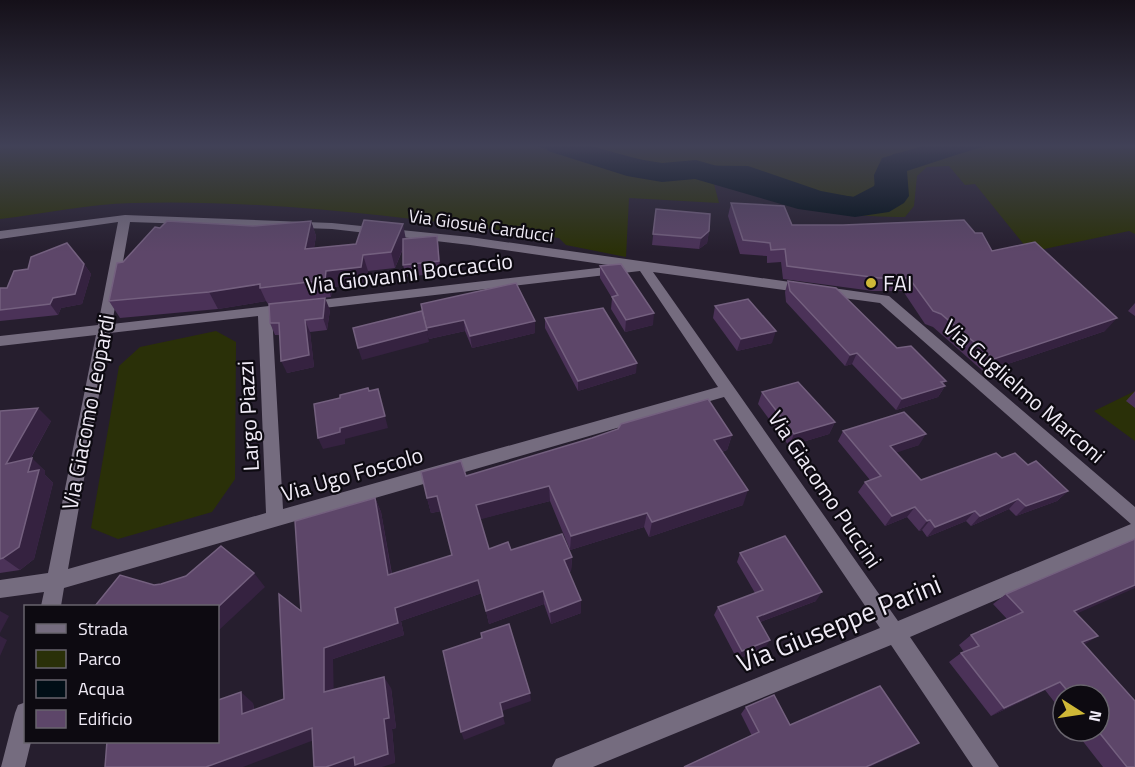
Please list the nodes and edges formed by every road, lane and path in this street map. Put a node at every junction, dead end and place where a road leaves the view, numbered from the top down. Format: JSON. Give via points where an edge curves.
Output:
{"nodes":[{"id":1,"x":125,"y":218,"type":"junction"},
{"id":2,"x":0,"y":235,"type":"edge"},
{"id":3,"x":643,"y":267,"type":"junction"},
{"id":4,"x":884,"y":299,"type":"joint"},
{"id":5,"x":265,"y":311,"type":"junction"},
{"id":6,"x":104,"y":330,"type":"junction"},
{"id":7,"x":0,"y":341,"type":"edge"},
{"id":8,"x":728,"y":390,"type":"junction"},
{"id":9,"x":1135,"y":518,"type":"edge"},
{"id":10,"x":275,"y":519,"type":"junction"},
{"id":11,"x":1135,"y":531,"type":"edge"},
{"id":12,"x":57,"y":581,"type":"junction"},
{"id":13,"x":0,"y":590,"type":"edge"},
{"id":14,"x":51,"y":605,"type":"edge"},
{"id":15,"x":894,"y":633,"type":"junction"},
{"id":16,"x":24,"y":721,"type":"edge"},
{"id":17,"x":13,"y":767,"type":"edge"},
{"id":18,"x":564,"y":767,"type":"edge"},
{"id":19,"x":987,"y":767,"type":"edge"}],
"edges":[{"from":1,"to":2,"type":"street","name":"Via Giosuè Carducci"},
{"from":1,"to":3,"type":"street","name":"Via Giosuè Carducci","via":[[332,226],[470,241]]},
{"from":1,"to":6,"type":"street","name":"Via Giacomo Leopardi"},
{"from":3,"to":4,"type":"street","name":"Via Giosuè Carducci"},
{"from":3,"to":5,"type":"street","name":"Via Giovanni Boccaccio"},
{"from":3,"to":8,"type":"street","name":"Via Giacomo Puccini"},
{"from":4,"to":9,"type":"street","name":"Via Guglielmo Marconi"},
{"from":5,"to":6,"type":"street","name":"Via Giovanni Boccaccio"},
{"from":5,"to":10,"type":"street","name":"Largo Piazzi"},
{"from":6,"to":7,"type":"street","name":"Via Giovanni Boccaccio"},
{"from":6,"to":12,"type":"street","name":"Via Giacomo Leopardi"},
{"from":8,"to":10,"type":"street","name":"Via Ugo Foscolo"},
{"from":8,"to":15,"type":"street","name":"Via Giacomo Puccini"},
{"from":10,"to":12,"type":"street","name":"Via Ugo Foscolo"},
{"from":11,"to":15,"type":"street","name":"Via Giuseppe Parini"},
{"from":12,"to":13,"type":"street","name":"Via Ugo Foscolo"},
{"from":12,"to":14,"type":"street","name":"Via Giacomo Leopardi"},
{"from":15,"to":18,"type":"street","name":"Via Giuseppe Parini"},
{"from":15,"to":19,"type":"street","name":"Via Giacomo Puccini"},
{"from":16,"to":17,"type":"street"}]}
